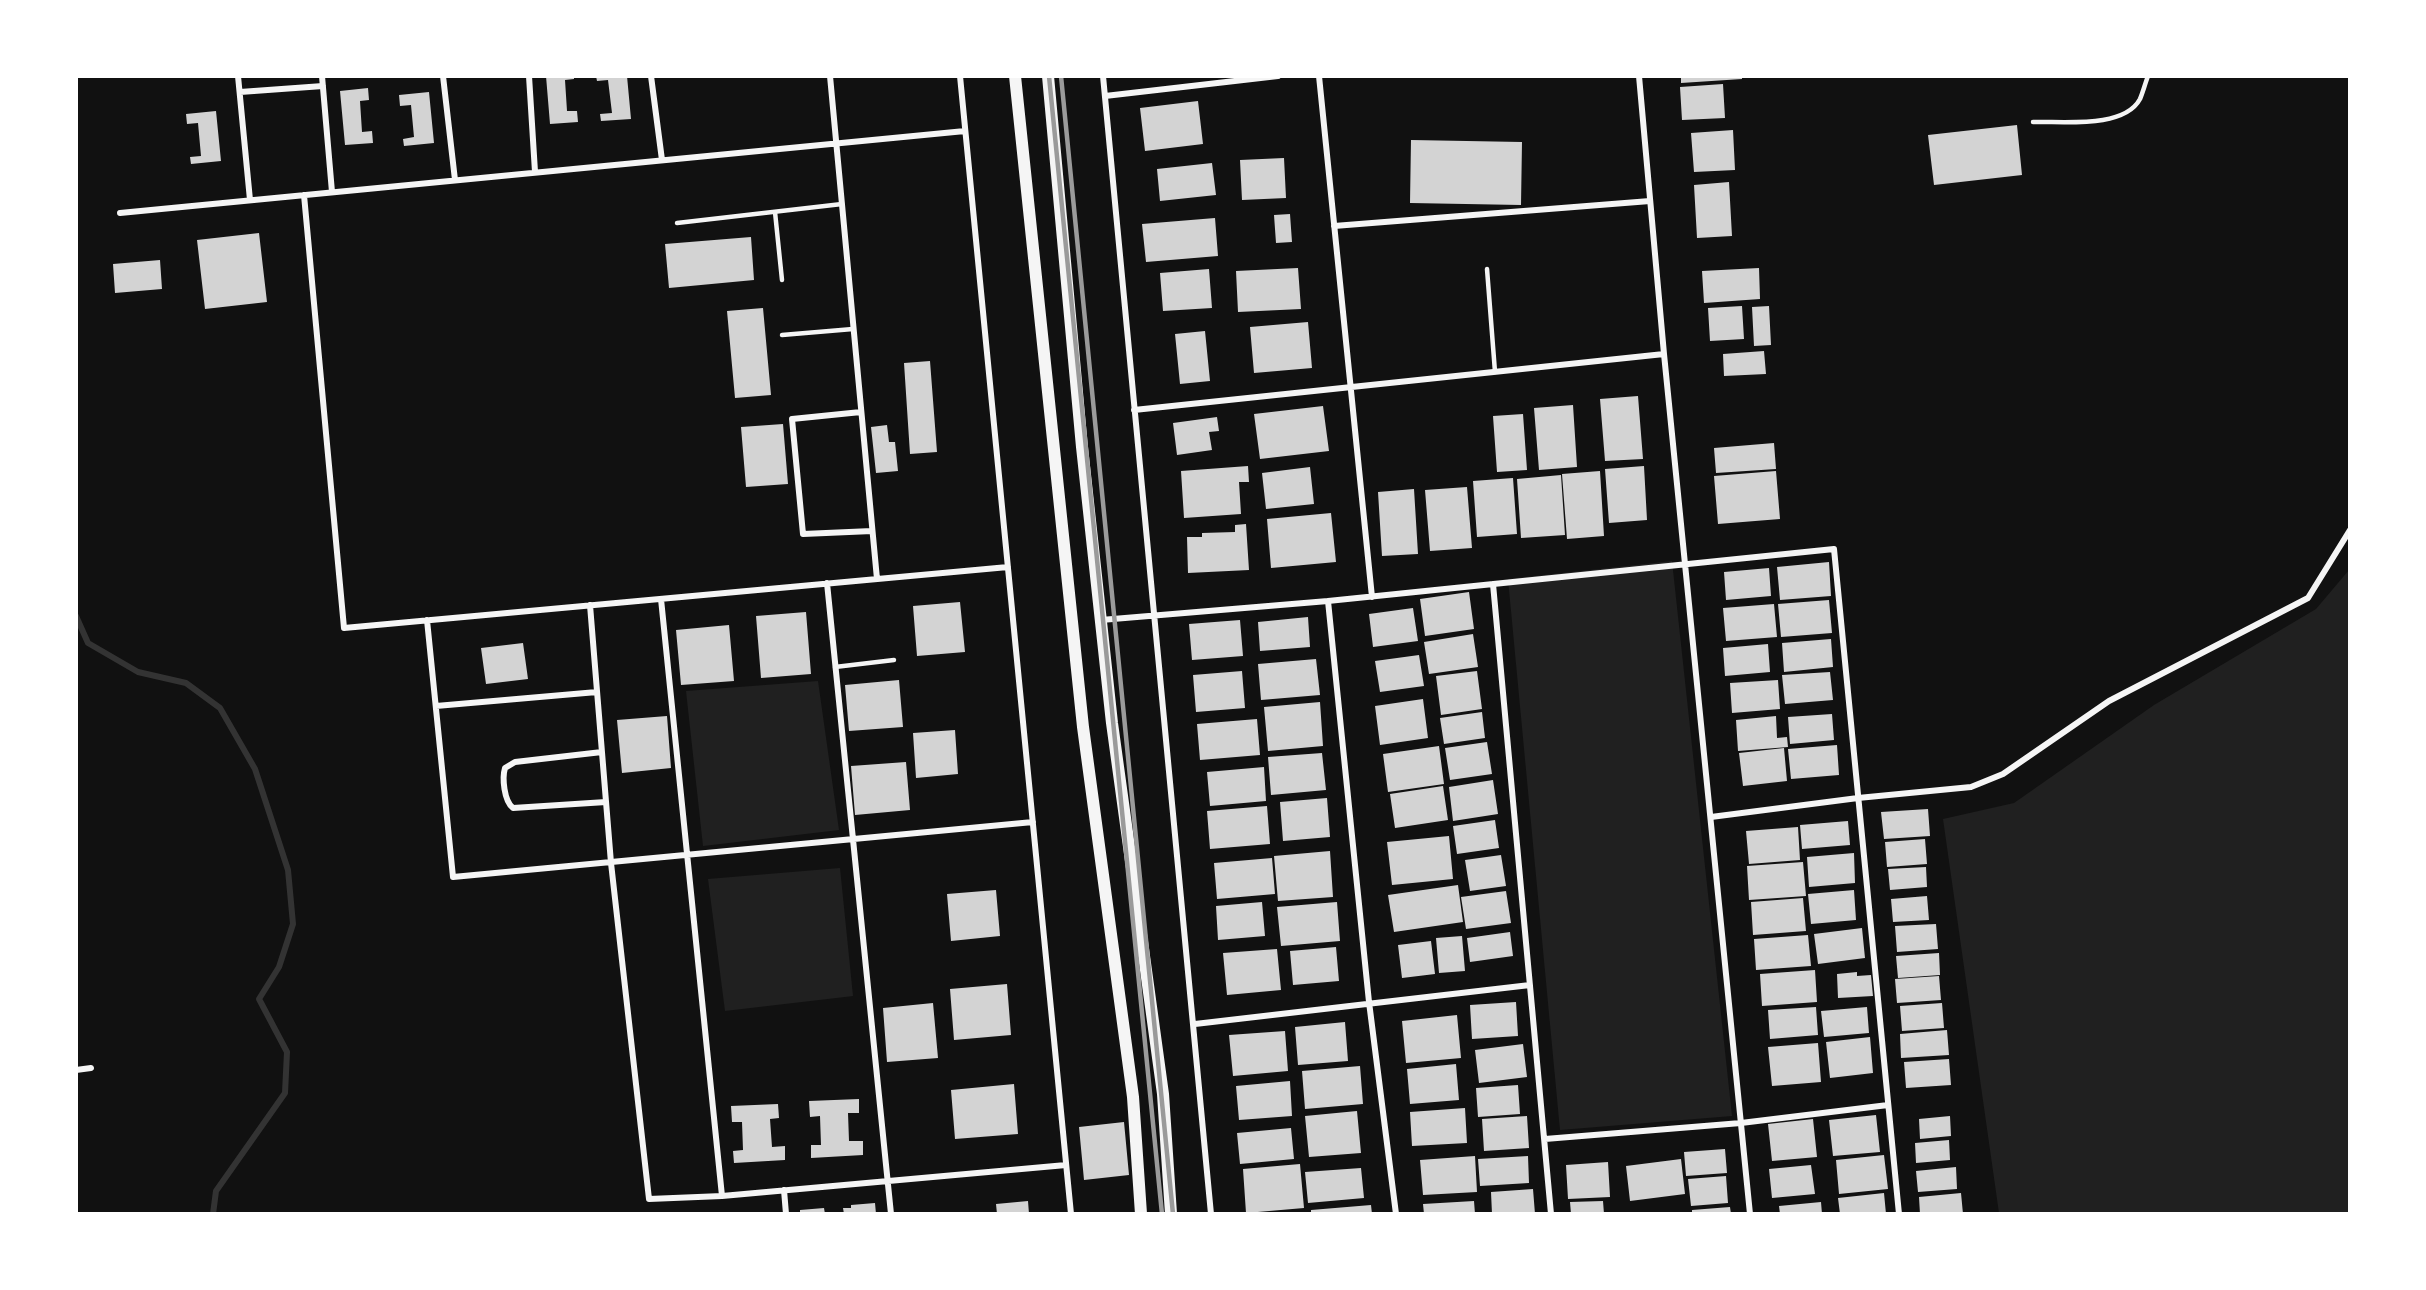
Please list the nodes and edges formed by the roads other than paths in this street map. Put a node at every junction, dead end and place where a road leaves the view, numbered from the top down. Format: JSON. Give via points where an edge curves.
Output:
{"nodes":[{"id":1,"x":238,"y":76,"type":"edge"},
{"id":2,"x":322,"y":76,"type":"edge"},
{"id":3,"x":443,"y":76,"type":"edge"},
{"id":4,"x":529,"y":76,"type":"edge"},
{"id":5,"x":651,"y":76,"type":"edge"},
{"id":6,"x":830,"y":76,"type":"edge"},
{"id":7,"x":960,"y":76,"type":"edge"},
{"id":8,"x":1015,"y":76,"type":"edge"},
{"id":9,"x":1048,"y":76,"type":"edge"},
{"id":10,"x":1103,"y":76,"type":"edge"},
{"id":11,"x":1278,"y":76,"type":"edge"},
{"id":12,"x":1319,"y":76,"type":"edge"},
{"id":13,"x":1639,"y":76,"type":"edge"},
{"id":14,"x":2148,"y":76,"type":"edge"},
{"id":15,"x":322,"y":86,"type":"junction"},
{"id":16,"x":240,"y":92,"type":"junction"},
{"id":17,"x":1105,"y":96,"type":"junction"},
{"id":18,"x":2033,"y":122,"type":"dead end"},
{"id":19,"x":965,"y":131,"type":"junction"},
{"id":20,"x":836,"y":143,"type":"junction"},
{"id":21,"x":662,"y":160,"type":"junction"},
{"id":22,"x":535,"y":172,"type":"junction"},
{"id":23,"x":455,"y":180,"type":"junction"},
{"id":24,"x":333,"y":192,"type":"junction"},
{"id":25,"x":304,"y":195,"type":"junction"},
{"id":26,"x":250,"y":200,"type":"junction"},
{"id":27,"x":1650,"y":201,"type":"junction"},
{"id":28,"x":842,"y":204,"type":"junction"},
{"id":29,"x":776,"y":212,"type":"junction"},
{"id":30,"x":120,"y":213,"type":"dead end"},
{"id":31,"x":677,"y":223,"type":"dead end"},
{"id":32,"x":1334,"y":226,"type":"junction"},
{"id":33,"x":1487,"y":269,"type":"dead end"},
{"id":34,"x":782,"y":279,"type":"dead end"},
{"id":35,"x":853,"y":328,"type":"junction"},
{"id":36,"x":782,"y":335,"type":"dead end"},
{"id":37,"x":1664,"y":354,"type":"junction"},
{"id":38,"x":1495,"y":372,"type":"junction"},
{"id":39,"x":1349,"y":386,"type":"junction"},
{"id":40,"x":1134,"y":410,"type":"junction"},
{"id":41,"x":861,"y":412,"type":"junction"},
{"id":42,"x":2349,"y":530,"type":"edge"},
{"id":43,"x":872,"y":531,"type":"junction"},
{"id":44,"x":1686,"y":564,"type":"junction"},
{"id":45,"x":1008,"y":567,"type":"junction"},
{"id":46,"x":876,"y":579,"type":"junction"},
{"id":47,"x":827,"y":583,"type":"junction"},
{"id":48,"x":1493,"y":584,"type":"junction"},
{"id":49,"x":1372,"y":597,"type":"junction"},
{"id":50,"x":661,"y":599,"type":"junction"},
{"id":51,"x":1328,"y":601,"type":"junction"},
{"id":52,"x":590,"y":605,"type":"junction"},
{"id":53,"x":1156,"y":618,"type":"junction"},
{"id":54,"x":427,"y":620,"type":"junction"},
{"id":55,"x":1101,"y":620,"type":"junction"},
{"id":56,"x":894,"y":660,"type":"dead end"},
{"id":57,"x":835,"y":667,"type":"junction"},
{"id":58,"x":597,"y":692,"type":"junction"},
{"id":59,"x":436,"y":706,"type":"junction"},
{"id":60,"x":602,"y":752,"type":"junction"},
{"id":61,"x":1858,"y":798,"type":"junction"},
{"id":62,"x":606,"y":802,"type":"junction"},
{"id":63,"x":1711,"y":817,"type":"junction"},
{"id":64,"x":1033,"y":822,"type":"junction"},
{"id":65,"x":853,"y":840,"type":"junction"},
{"id":66,"x":688,"y":856,"type":"junction"},
{"id":67,"x":611,"y":863,"type":"junction"},
{"id":68,"x":1530,"y":985,"type":"junction"},
{"id":69,"x":1369,"y":1002,"type":"junction"},
{"id":70,"x":1195,"y":1023,"type":"junction"},
{"id":71,"x":92,"y":1068,"type":"dead end"},
{"id":72,"x":76,"y":1070,"type":"edge"},
{"id":73,"x":1888,"y":1105,"type":"junction"},
{"id":74,"x":1741,"y":1123,"type":"junction"},
{"id":75,"x":1545,"y":1138,"type":"junction"},
{"id":76,"x":1066,"y":1165,"type":"junction"},
{"id":77,"x":887,"y":1181,"type":"junction"},
{"id":78,"x":784,"y":1190,"type":"junction"},
{"id":79,"x":722,"y":1196,"type":"junction"},
{"id":80,"x":786,"y":1214,"type":"edge"},
{"id":81,"x":891,"y":1214,"type":"edge"},
{"id":82,"x":1071,"y":1214,"type":"edge"},
{"id":83,"x":1141,"y":1214,"type":"edge"},
{"id":84,"x":1171,"y":1214,"type":"edge"},
{"id":85,"x":1211,"y":1214,"type":"edge"},
{"id":86,"x":1395,"y":1214,"type":"edge"},
{"id":87,"x":1551,"y":1214,"type":"edge"},
{"id":88,"x":1750,"y":1214,"type":"edge"},
{"id":89,"x":1899,"y":1214,"type":"edge"}],
"edges":[{"from":1,"to":16,"type":"street"},
{"from":2,"to":15,"type":"street"},
{"from":3,"to":23,"type":"street"},
{"from":4,"to":22,"type":"street"},
{"from":5,"to":21,"type":"street"},
{"from":6,"to":20,"type":"street"},
{"from":7,"to":19,"type":"street"},
{"from":8,"to":83,"type":"main road","via":[[1081,715],[1133,1098]]},
{"from":9,"to":55,"type":"main road"},
{"from":10,"to":17,"type":"street"},
{"from":11,"to":17,"type":"street"},
{"from":12,"to":32,"type":"street"},
{"from":13,"to":27,"type":"street"},
{"from":14,"to":18,"type":"lane","via":[[2139,101],[2103,121]]},
{"from":15,"to":16,"type":"street"},
{"from":15,"to":24,"type":"street"},
{"from":16,"to":26,"type":"street"},
{"from":17,"to":40,"type":"street"},
{"from":19,"to":20,"type":"street"},
{"from":19,"to":45,"type":"street"},
{"from":20,"to":21,"type":"street"},
{"from":20,"to":28,"type":"street"},
{"from":21,"to":22,"type":"street"},
{"from":22,"to":23,"type":"street"},
{"from":23,"to":24,"type":"street"},
{"from":24,"to":25,"type":"street"},
{"from":25,"to":26,"type":"street"},
{"from":25,"to":54,"type":"street","via":[[344,628]]},
{"from":26,"to":30,"type":"street"},
{"from":27,"to":32,"type":"street"},
{"from":27,"to":37,"type":"street"},
{"from":28,"to":29,"type":"lane"},
{"from":28,"to":35,"type":"street"},
{"from":29,"to":31,"type":"lane"},
{"from":29,"to":34,"type":"lane"},
{"from":32,"to":39,"type":"street"},
{"from":33,"to":38,"type":"lane"},
{"from":35,"to":36,"type":"lane"},
{"from":35,"to":41,"type":"street"},
{"from":37,"to":38,"type":"street"},
{"from":37,"to":44,"type":"street"},
{"from":38,"to":39,"type":"street"},
{"from":39,"to":40,"type":"street"},
{"from":39,"to":49,"type":"street"},
{"from":40,"to":53,"type":"street"},
{"from":41,"to":43,"type":"street"},
{"from":41,"to":43,"type":"street","via":[[792,420],[803,534]]},
{"from":42,"to":61,"type":"street","via":[[2307,598],[2138,685],[2003,774],[1971,787]]},
{"from":43,"to":46,"type":"street"},
{"from":44,"to":48,"type":"street"},
{"from":44,"to":61,"type":"street","via":[[1834,549]]},
{"from":44,"to":63,"type":"street"},
{"from":45,"to":46,"type":"street"},
{"from":45,"to":64,"type":"street"},
{"from":46,"to":47,"type":"street"},
{"from":47,"to":50,"type":"street"},
{"from":47,"to":57,"type":"street"},
{"from":48,"to":49,"type":"street"},
{"from":48,"to":68,"type":"street"},
{"from":49,"to":51,"type":"street"},
{"from":50,"to":52,"type":"street"},
{"from":50,"to":66,"type":"street"},
{"from":51,"to":53,"type":"street"},
{"from":51,"to":69,"type":"street"},
{"from":52,"to":54,"type":"street"},
{"from":52,"to":58,"type":"street"},
{"from":53,"to":55,"type":"street"},
{"from":53,"to":70,"type":"street"},
{"from":54,"to":59,"type":"street"},
{"from":55,"to":84,"type":"main road","via":[[1163,1094]]},
{"from":56,"to":57,"type":"lane"},
{"from":57,"to":65,"type":"street"},
{"from":58,"to":59,"type":"street"},
{"from":58,"to":60,"type":"street"},
{"from":59,"to":67,"type":"street","via":[[453,877]]},
{"from":60,"to":62,"type":"street"},
{"from":60,"to":62,"type":"street","via":[[515,762],[503,773],[507,800],[513,808]]},
{"from":61,"to":63,"type":"street"},
{"from":61,"to":73,"type":"street"},
{"from":62,"to":67,"type":"street"},
{"from":63,"to":74,"type":"street"},
{"from":64,"to":65,"type":"street"},
{"from":64,"to":76,"type":"street"},
{"from":65,"to":66,"type":"street"},
{"from":65,"to":77,"type":"street"},
{"from":66,"to":67,"type":"street"},
{"from":66,"to":79,"type":"street"},
{"from":67,"to":79,"type":"street","via":[[649,1199]]},
{"from":68,"to":69,"type":"street"},
{"from":68,"to":75,"type":"street"},
{"from":69,"to":70,"type":"street"},
{"from":69,"to":86,"type":"street"},
{"from":70,"to":85,"type":"street"},
{"from":71,"to":72,"type":"street"},
{"from":73,"to":74,"type":"street"},
{"from":73,"to":89,"type":"street"},
{"from":74,"to":75,"type":"street"},
{"from":74,"to":88,"type":"street"},
{"from":75,"to":87,"type":"street"},
{"from":76,"to":77,"type":"street"},
{"from":76,"to":82,"type":"street"},
{"from":77,"to":78,"type":"street"},
{"from":77,"to":81,"type":"street"},
{"from":78,"to":79,"type":"street"},
{"from":78,"to":80,"type":"street"}]}
